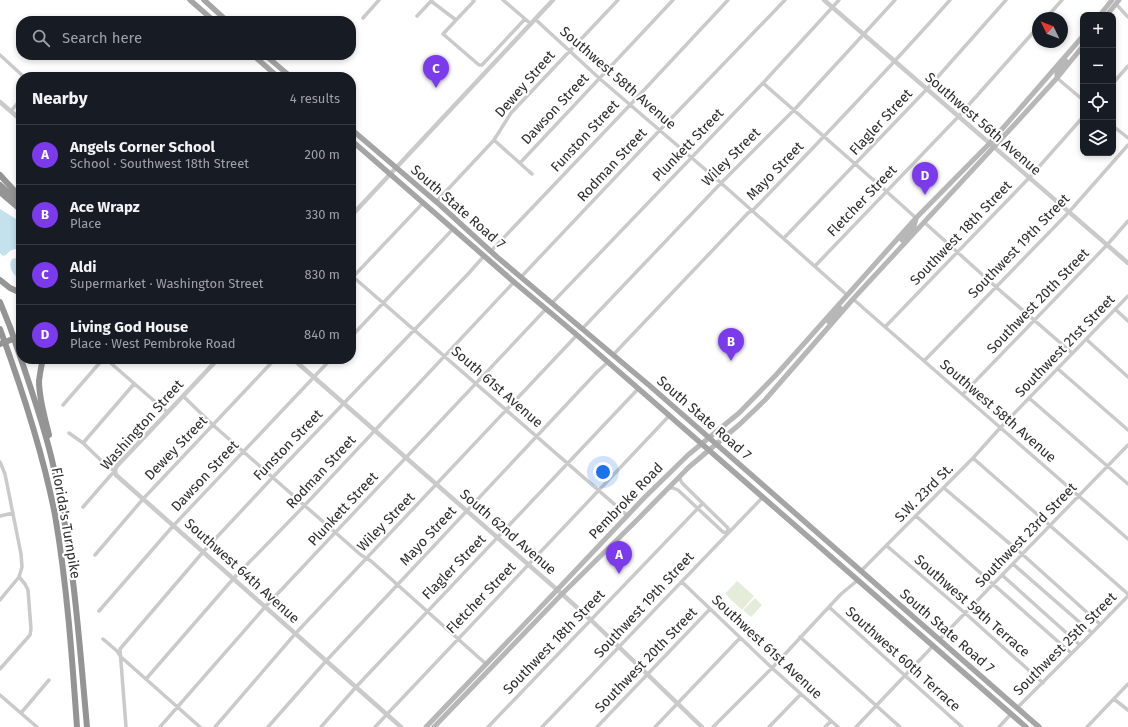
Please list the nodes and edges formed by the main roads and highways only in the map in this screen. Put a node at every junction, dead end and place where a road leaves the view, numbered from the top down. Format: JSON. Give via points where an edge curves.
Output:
{"nodes":[{"id":1,"x":190,"y":0,"type":"edge"},
{"id":2,"x":204,"y":0,"type":"edge"},
{"id":3,"x":1114,"y":1,"type":"edge"},
{"id":4,"x":1103,"y":12,"type":"edge"},
{"id":5,"x":1108,"y":12,"type":"edge"},
{"id":6,"x":208,"y":16,"type":"edge"},
{"id":7,"x":222,"y":16,"type":"edge"},
{"id":8,"x":1080,"y":39,"type":"edge"},
{"id":9,"x":1081,"y":48,"type":"edge"},
{"id":10,"x":1070,"y":51,"type":"junction"},
{"id":11,"x":259,"y":60,"type":"edge"},
{"id":12,"x":271,"y":60,"type":"edge"},
{"id":13,"x":272,"y":72,"type":"edge"},
{"id":14,"x":285,"y":72,"type":"edge"},
{"id":15,"x":1057,"y":78,"type":"junction"},
{"id":16,"x":1044,"y":80,"type":"junction"},
{"id":17,"x":1033,"y":104,"type":"junction"},
{"id":18,"x":356,"y":133,"type":"edge"},
{"id":19,"x":356,"y":144,"type":"edge"},
{"id":20,"x":992,"y":145,"type":"junction"},
{"id":21,"x":0,"y":175,"type":"edge"},
{"id":22,"x":0,"y":185,"type":"edge"},
{"id":23,"x":0,"y":192,"type":"edge"},
{"id":24,"x":16,"y":192,"type":"edge"},
{"id":25,"x":940,"y":194,"type":"junction"},
{"id":26,"x":16,"y":200,"type":"edge"},
{"id":27,"x":16,"y":206,"type":"edge"},
{"id":28,"x":916,"y":218,"type":"junction"},
{"id":29,"x":924,"y":222,"type":"junction"},
{"id":30,"x":474,"y":247,"type":"junction"},
{"id":31,"x":897,"y":250,"type":"junction"},
{"id":32,"x":491,"y":251,"type":"junction"},
{"id":33,"x":484,"y":256,"type":"junction"},
{"id":34,"x":497,"y":257,"type":"junction"},
{"id":35,"x":872,"y":268,"type":"junction"},
{"id":36,"x":0,"y":280,"type":"edge"},
{"id":37,"x":16,"y":291,"type":"edge"},
{"id":38,"x":847,"y":295,"type":"junction"},
{"id":39,"x":853,"y":299,"type":"junction"},
{"id":40,"x":0,"y":302,"type":"edge"},
{"id":41,"x":569,"y":328,"type":"junction"},
{"id":42,"x":0,"y":329,"type":"edge"},
{"id":43,"x":582,"y":329,"type":"junction"},
{"id":44,"x":827,"y":329,"type":"junction"},
{"id":45,"x":16,"y":334,"type":"edge"},
{"id":46,"x":577,"y":335,"type":"junction"},
{"id":47,"x":590,"y":336,"type":"junction"},
{"id":48,"x":16,"y":338,"type":"edge"},
{"id":49,"x":0,"y":340,"type":"edge"},
{"id":50,"x":0,"y":344,"type":"edge"},
{"id":51,"x":16,"y":344,"type":"edge"},
{"id":52,"x":23,"y":364,"type":"edge"},
{"id":53,"x":42,"y":364,"type":"edge"},
{"id":54,"x":708,"y":438,"type":"junction"},
{"id":55,"x":701,"y":444,"type":"junction"},
{"id":56,"x":715,"y":444,"type":"junction"},
{"id":57,"x":708,"y":450,"type":"junction"},
{"id":58,"x":52,"y":461,"type":"junction"},
{"id":59,"x":628,"y":516,"type":"junction"},
{"id":60,"x":805,"y":534,"type":"junction"},
{"id":61,"x":823,"y":538,"type":"junction"},
{"id":62,"x":600,"y":557,"type":"junction"},
{"id":63,"x":846,"y":570,"type":"junction"},
{"id":64,"x":861,"y":571,"type":"junction"},
{"id":65,"x":858,"y":580,"type":"junction"},
{"id":66,"x":872,"y":582,"type":"junction"},
{"id":67,"x":560,"y":592,"type":"junction"},
{"id":68,"x":486,"y":664,"type":"junction"},
{"id":69,"x":1002,"y":706,"type":"junction"},
{"id":70,"x":1017,"y":708,"type":"junction"},
{"id":71,"x":451,"y":709,"type":"junction"},
{"id":72,"x":1011,"y":714,"type":"junction"},
{"id":73,"x":1026,"y":716,"type":"junction"},
{"id":74,"x":77,"y":727,"type":"edge"},
{"id":75,"x":87,"y":727,"type":"edge"},
{"id":76,"x":426,"y":727,"type":"edge"},
{"id":77,"x":434,"y":727,"type":"edge"},
{"id":78,"x":1026,"y":727,"type":"edge"},
{"id":79,"x":1039,"y":727,"type":"edge"}],
"edges":[{"from":1,"to":6,"type":"main road"},
{"from":2,"to":7,"type":"main road"},
{"from":3,"to":4,"type":"main road"},
{"from":3,"to":5,"type":"main road"},
{"from":8,"to":10,"type":"main road"},
{"from":9,"to":15,"type":"main road"},
{"from":10,"to":15,"type":"main road","via":[[1068,58],[1057,71]]},
{"from":10,"to":16,"type":"main road"},
{"from":11,"to":13,"type":"main road"},
{"from":12,"to":14,"type":"main road"},
{"from":15,"to":17,"type":"main road"},
{"from":16,"to":17,"type":"main road","via":[[1045,84],[1034,98]]},
{"from":16,"to":20,"type":"main road"},
{"from":17,"to":20,"type":"main road"},
{"from":18,"to":32,"type":"main road","name":"South State Road 7"},
{"from":19,"to":30,"type":"main road","name":"South State Road 7"},
{"from":20,"to":25,"type":"main road"},
{"from":20,"to":29,"type":"main road"},
{"from":21,"to":24,"type":"highway"},
{"from":22,"to":26,"type":"highway"},
{"from":23,"to":27,"type":"highway"},
{"from":25,"to":28,"type":"main road"},
{"from":25,"to":29,"type":"main road","via":[[926,213]]},
{"from":28,"to":31,"type":"main road","via":[[914,226]]},
{"from":28,"to":35,"type":"main road"},
{"from":29,"to":31,"type":"main road"},
{"from":30,"to":32,"type":"main road"},
{"from":30,"to":33,"type":"main road","name":"South State Road 7"},
{"from":31,"to":39,"type":"main road"},
{"from":32,"to":34,"type":"main road","name":"South State Road 7"},
{"from":33,"to":34,"type":"main road"},
{"from":33,"to":41,"type":"main road","name":"South State Road 7"},
{"from":34,"to":43,"type":"main road","name":"South State Road 7"},
{"from":35,"to":38,"type":"main road"},
{"from":35,"to":39,"type":"main road","via":[[856,288]]},
{"from":36,"to":37,"type":"highway"},
{"from":38,"to":44,"type":"main road"},
{"from":38,"to":54,"type":"main road","name":"Pembroke Road","via":[[754,398]]},
{"from":39,"to":44,"type":"main road","name":"Pembroke Road"},
{"from":40,"to":51,"type":"highway","name":"Florida's Turnpike"},
{"from":41,"to":43,"type":"main road","via":[[575,331]]},
{"from":41,"to":46,"type":"main road","name":"South State Road 7"},
{"from":42,"to":74,"type":"highway","name":"Florida's Turnpike","via":[[16,373],[46,475],[54,514],[66,597]]},
{"from":43,"to":47,"type":"main road","name":"South State Road 7"},
{"from":44,"to":56,"type":"main road","name":"Pembroke Road","via":[[765,400]]},
{"from":45,"to":49,"type":"highway"},
{"from":46,"to":47,"type":"main road"},
{"from":46,"to":55,"type":"main road","name":"South State Road 7"},
{"from":47,"to":54,"type":"main road","name":"South State Road 7"},
{"from":48,"to":50,"type":"highway","bridge":true},
{"from":52,"to":58,"type":"highway","name":"Florida's Turnpike"},
{"from":53,"to":58,"type":"highway","via":[[40,394],[52,446]]},
{"from":54,"to":55,"type":"main road","name":"Pembroke Road"},
{"from":54,"to":56,"type":"main road","name":"South State Road 7"},
{"from":55,"to":57,"type":"main road","name":"South State Road 7"},
{"from":55,"to":59,"type":"main road","name":"Pembroke Road"},
{"from":56,"to":57,"type":"main road","name":"Pembroke Road"},
{"from":56,"to":61,"type":"main road","name":"South State Road 7"},
{"from":57,"to":60,"type":"main road","name":"South State Road 7"},
{"from":57,"to":62,"type":"main road","name":"Pembroke Road"},
{"from":58,"to":75,"type":"highway","name":"Florida's Turnpike","via":[[62,508],[76,603]]},
{"from":59,"to":62,"type":"main road","via":[[627,526]]},
{"from":59,"to":67,"type":"main road","name":"Pembroke Road"},
{"from":60,"to":61,"type":"main road"},
{"from":60,"to":63,"type":"main road","name":"South State Road 7"},
{"from":61,"to":64,"type":"main road","name":"South State Road 7"},
{"from":62,"to":67,"type":"main road","name":"Pembroke Road"},
{"from":63,"to":64,"type":"main road"},
{"from":63,"to":65,"type":"main road","name":"South State Road 7"},
{"from":64,"to":66,"type":"main road","name":"South State Road 7"},
{"from":65,"to":66,"type":"main road"},
{"from":65,"to":69,"type":"main road","name":"South State Road 7"},
{"from":66,"to":70,"type":"main road","name":"South State Road 7"},
{"from":67,"to":68,"type":"main road","name":"Pembroke Road"},
{"from":67,"to":71,"type":"main road","name":"Pembroke Road"},
{"from":68,"to":71,"type":"main road","via":[[484,672]]},
{"from":68,"to":76,"type":"main road","name":"Pembroke Road"},
{"from":69,"to":70,"type":"main road"},
{"from":69,"to":72,"type":"main road","name":"South State Road 7"},
{"from":70,"to":73,"type":"main road","name":"South State Road 7"},
{"from":71,"to":77,"type":"main road","name":"Pembroke Road"},
{"from":72,"to":73,"type":"main road"},
{"from":72,"to":78,"type":"main road","name":"South State Road 7"},
{"from":73,"to":79,"type":"main road","name":"South State Road 7"}]}
